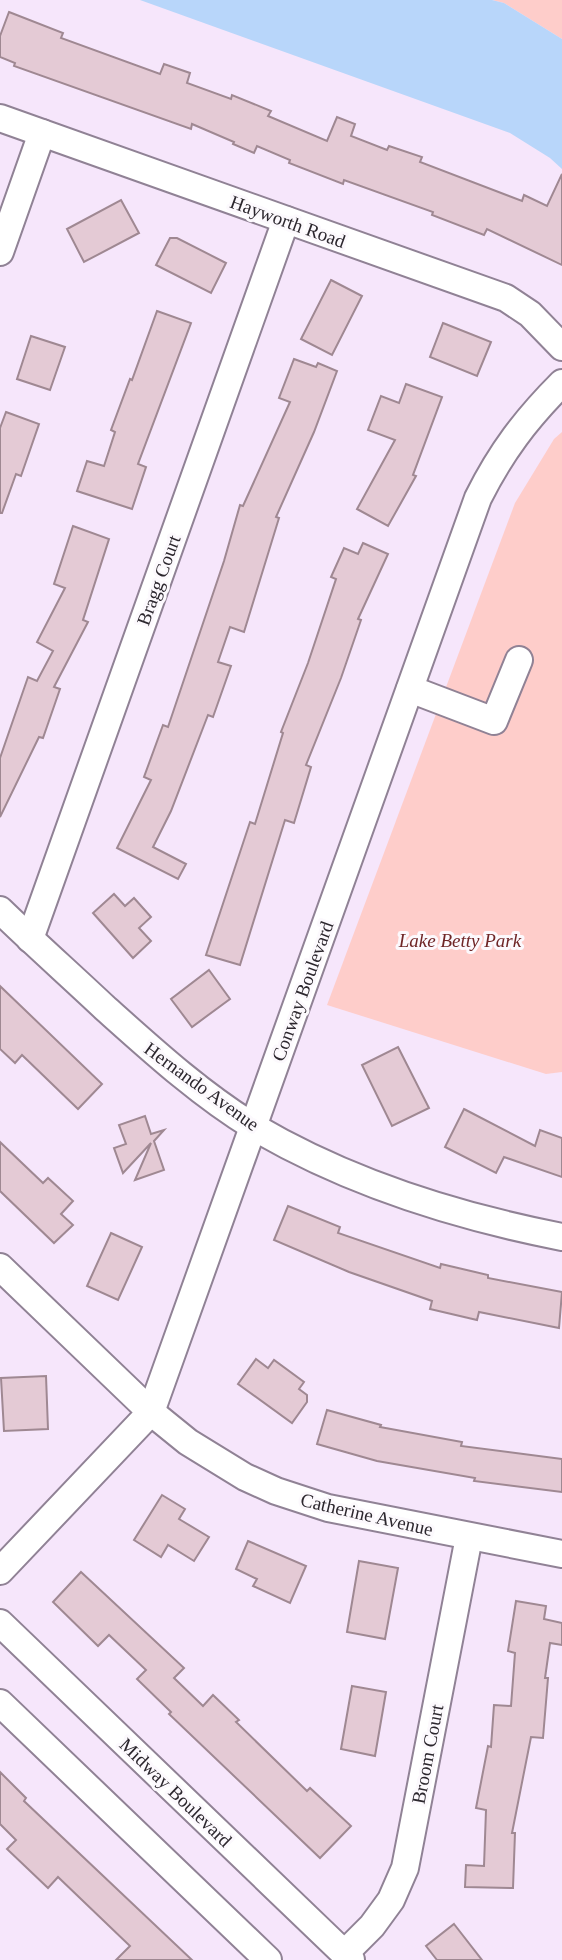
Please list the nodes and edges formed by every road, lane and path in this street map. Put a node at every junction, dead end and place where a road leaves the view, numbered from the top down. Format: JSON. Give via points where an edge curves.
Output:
{"nodes":[{"id":1,"x":0,"y":118,"type":"edge"},
{"id":2,"x":42,"y":134,"type":"junction"},
{"id":3,"x":286,"y":220,"type":"junction"},
{"id":4,"x":0,"y":252,"type":"edge"},
{"id":5,"x":562,"y":347,"type":"edge"},
{"id":6,"x":562,"y":383,"type":"edge"},
{"id":7,"x":519,"y":660,"type":"dead end"},
{"id":8,"x":410,"y":689,"type":"junction"},
{"id":9,"x":0,"y":910,"type":"edge"},
{"id":10,"x":30,"y":939,"type":"junction"},
{"id":11,"x":254,"y":1126,"type":"junction"},
{"id":12,"x":562,"y":1237,"type":"edge"},
{"id":13,"x":0,"y":1268,"type":"edge"},
{"id":14,"x":151,"y":1412,"type":"junction"},
{"id":15,"x":469,"y":1537,"type":"junction"},
{"id":16,"x":562,"y":1554,"type":"edge"},
{"id":17,"x":0,"y":1571,"type":"edge"},
{"id":18,"x":0,"y":1623,"type":"edge"},
{"id":19,"x":0,"y":1703,"type":"edge"},
{"id":20,"x":348,"y":1957,"type":"edge"},
{"id":21,"x":268,"y":1960,"type":"edge"}],
"edges":[{"from":1,"to":2,"type":"street","name":"Hayworth Road"},
{"from":2,"to":3,"type":"street","name":"Hayworth Road"},
{"from":2,"to":4,"type":"street"},
{"from":3,"to":5,"type":"street","name":"Hayworth Road","via":[[506,298],[530,314]]},
{"from":3,"to":10,"type":"street","name":"Bragg Court"},
{"from":6,"to":8,"type":"street","name":"Conway Boulevard","via":[[516,432],[478,498]]},
{"from":7,"to":8,"type":"street","via":[[494,721]]},
{"from":8,"to":11,"type":"street","name":"Conway Boulevard"},
{"from":9,"to":10,"type":"street","name":"Hernando Avenue"},
{"from":10,"to":11,"type":"street","name":"Hernando Avenue","via":[[155,1054]]},
{"from":11,"to":12,"type":"street","name":"Hernando Avenue","via":[[338,1169],[424,1203]]},
{"from":11,"to":14,"type":"street","name":"Conway Boulevard"},
{"from":13,"to":14,"type":"street","name":"Catherine Avenue"},
{"from":14,"to":15,"type":"street","name":"Catherine Avenue","via":[[216,1461],[276,1491],[328,1508]]},
{"from":14,"to":17,"type":"street","name":"Conway Boulevard"},
{"from":15,"to":16,"type":"street","name":"Catherine Avenue"},
{"from":15,"to":20,"type":"street","name":"Broom Court","via":[[405,1868],[391,1900]]},
{"from":18,"to":20,"type":"street","name":"Midway Boulevard"},
{"from":19,"to":21,"type":"street"}]}
